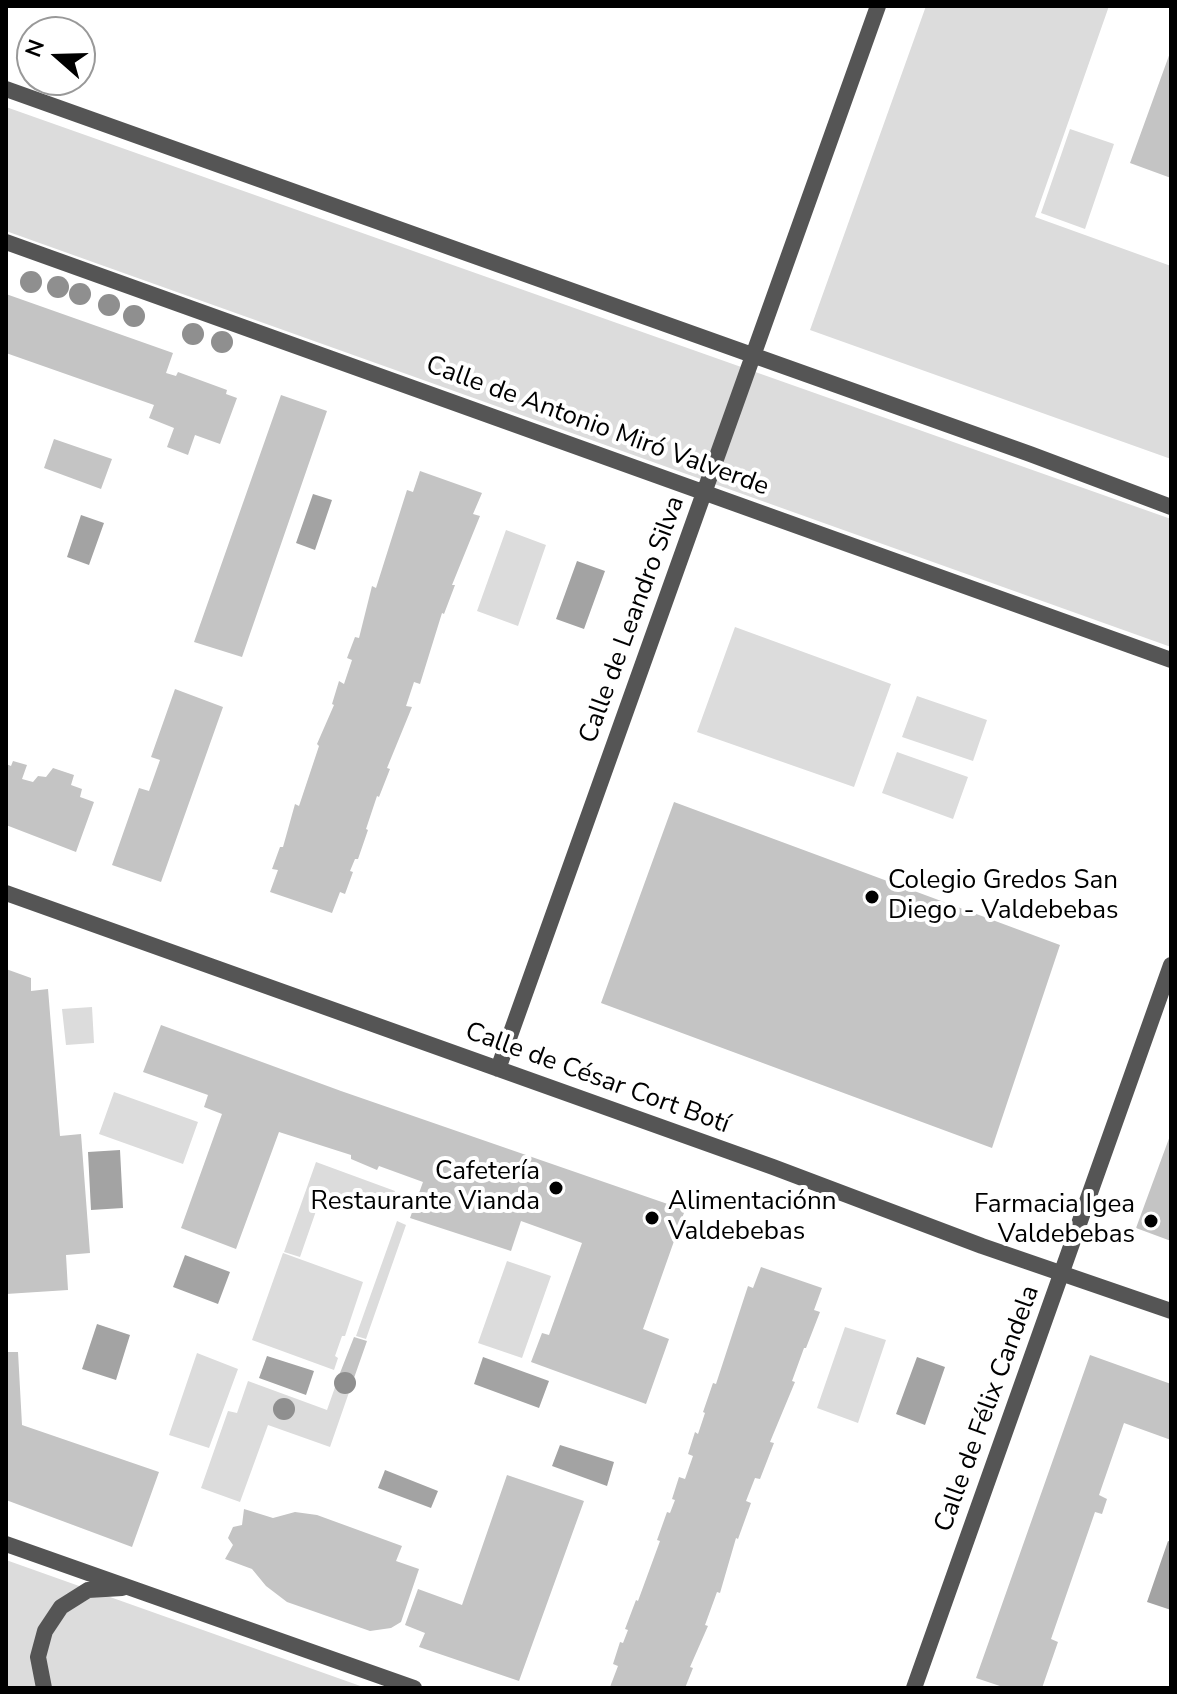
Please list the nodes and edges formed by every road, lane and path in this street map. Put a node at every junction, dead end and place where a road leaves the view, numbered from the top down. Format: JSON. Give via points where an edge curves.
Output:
{"nodes":[{"id":1,"x":878,"y":6,"type":"edge"},
{"id":2,"x":8,"y":91,"type":"edge"},
{"id":3,"x":6,"y":242,"type":"edge"},
{"id":4,"x":753,"y":355,"type":"junction"},
{"id":5,"x":704,"y":491,"type":"junction"},
{"id":6,"x":1171,"y":507,"type":"edge"},
{"id":7,"x":1171,"y":660,"type":"edge"},
{"id":8,"x":6,"y":893,"type":"edge"},
{"id":9,"x":1171,"y":965,"type":"edge"},
{"id":10,"x":498,"y":1069,"type":"junction"},
{"id":11,"x":1062,"y":1273,"type":"junction"},
{"id":12,"x":1171,"y":1311,"type":"edge"},
{"id":13,"x":6,"y":1544,"type":"edge"},
{"id":14,"x":132,"y":1588,"type":"junction"},
{"id":15,"x":44,"y":1688,"type":"edge"},
{"id":16,"x":414,"y":1688,"type":"edge"},
{"id":17,"x":914,"y":1688,"type":"edge"}],
"edges":[{"from":1,"to":4,"type":"street","name":"Calle de Leandro Silva"},
{"from":2,"to":4,"type":"street"},
{"from":3,"to":5,"type":"street","name":"Calle de Antonio Miró Valverde"},
{"from":4,"to":5,"type":"street","name":"Calle de Leandro Silva"},
{"from":4,"to":6,"type":"street"},
{"from":5,"to":7,"type":"street","name":"Calle de Antonio Miró Valverde"},
{"from":5,"to":10,"type":"street","name":"Calle de Leandro Silva"},
{"from":8,"to":10,"type":"street","name":"Calle de César Cort Botí"},
{"from":9,"to":11,"type":"street","name":"Calle de Félix Candela"},
{"from":10,"to":11,"type":"street","name":"Calle de César Cort Botí"},
{"from":11,"to":12,"type":"street","name":"Calle de César Cort Botí"},
{"from":11,"to":17,"type":"street","name":"Calle de Félix Candela"},
{"from":13,"to":14,"type":"street"},
{"from":14,"to":15,"type":"street","via":[[88,1590],[61,1607],[45,1631],[38,1657]]},
{"from":14,"to":16,"type":"street"}]}
